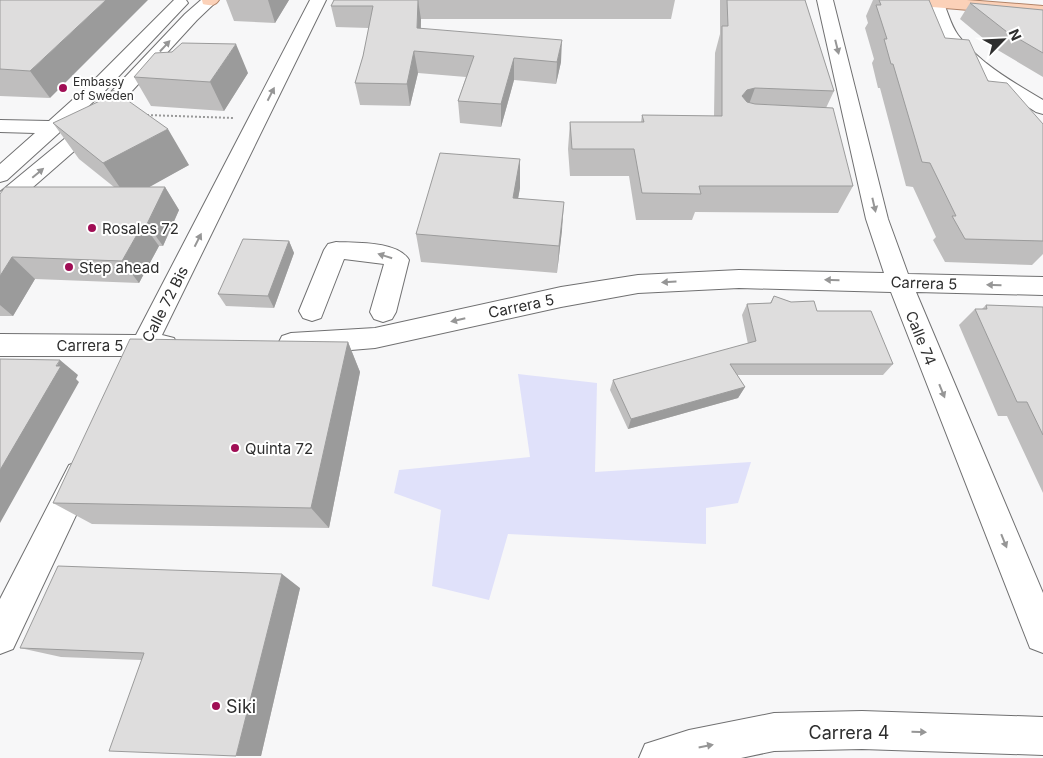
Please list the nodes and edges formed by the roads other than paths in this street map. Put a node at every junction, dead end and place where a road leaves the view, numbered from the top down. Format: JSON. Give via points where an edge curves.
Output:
{"nodes":[{"id":1,"x":182,"y":0,"type":"edge"},
{"id":2,"x":210,"y":0,"type":"edge"},
{"id":3,"x":318,"y":0,"type":"edge"},
{"id":4,"x":825,"y":0,"type":"edge"},
{"id":5,"x":908,"y":0,"type":"edge"},
{"id":6,"x":935,"y":2,"type":"junction"},
{"id":7,"x":1043,"y":11,"type":"edge"},
{"id":8,"x":1043,"y":108,"type":"edge"},
{"id":9,"x":0,"y":126,"type":"edge"},
{"id":10,"x":55,"y":127,"type":"junction"},
{"id":11,"x":0,"y":175,"type":"edge"},
{"id":12,"x":0,"y":204,"type":"edge"},
{"id":13,"x":899,"y":282,"type":"junction"},
{"id":14,"x":1043,"y":286,"type":"edge"},
{"id":15,"x":312,"y":311,"type":"dead end"},
{"id":16,"x":383,"y":312,"type":"dead end"},
{"id":17,"x":268,"y":344,"type":"edge"},
{"id":18,"x":0,"y":345,"type":"edge"},
{"id":19,"x":144,"y":346,"type":"junction"},
{"id":20,"x":183,"y":346,"type":"edge"},
{"id":21,"x":125,"y":384,"type":"edge"},
{"id":22,"x":91,"y":454,"type":"edge"},
{"id":23,"x":1043,"y":635,"type":"edge"},
{"id":24,"x":0,"y":636,"type":"edge"},
{"id":25,"x":1043,"y":736,"type":"edge"},
{"id":26,"x":659,"y":758,"type":"edge"}],
"edges":[{"from":1,"to":10,"type":"street"},
{"from":12,"to":2,"type":"street","one_way":true,"via":[[81,135]]},
{"from":19,"to":3,"type":"street","name":"Calle 72 Bis","one_way":true},
{"from":4,"to":13,"type":"street","name":"Calle 74","one_way":true,"via":[[847,130]]},
{"from":5,"to":6,"type":"main road"},
{"from":6,"to":7,"type":"main road"},
{"from":6,"to":8,"type":"street","via":[[938,15],[959,48],[988,72]]},
{"from":9,"to":10,"type":"street"},
{"from":10,"to":11,"type":"street"},
{"from":14,"to":13,"type":"street","name":"Carrera 5","one_way":true},
{"from":13,"to":17,"type":"street","name":"Carrera 5","one_way":true,"via":[[739,278],[638,284],[561,297],[375,338]]},
{"from":13,"to":23,"type":"street","name":"Calle 74","one_way":true},
{"from":16,"to":15,"type":"street","one_way":true,"via":[[397,260],[384,254],[336,250]]},
{"from":18,"to":19,"type":"street","name":"Carrera 5"},
{"from":19,"to":20,"type":"street","name":"Carrera 5"},
{"from":19,"to":21,"type":"street","name":"Calle 72 Bis"},
{"from":22,"to":24,"type":"street"},
{"from":26,"to":25,"type":"street","name":"Carrera 4","one_way":true,"via":[[774,732],[862,730]]}]}
